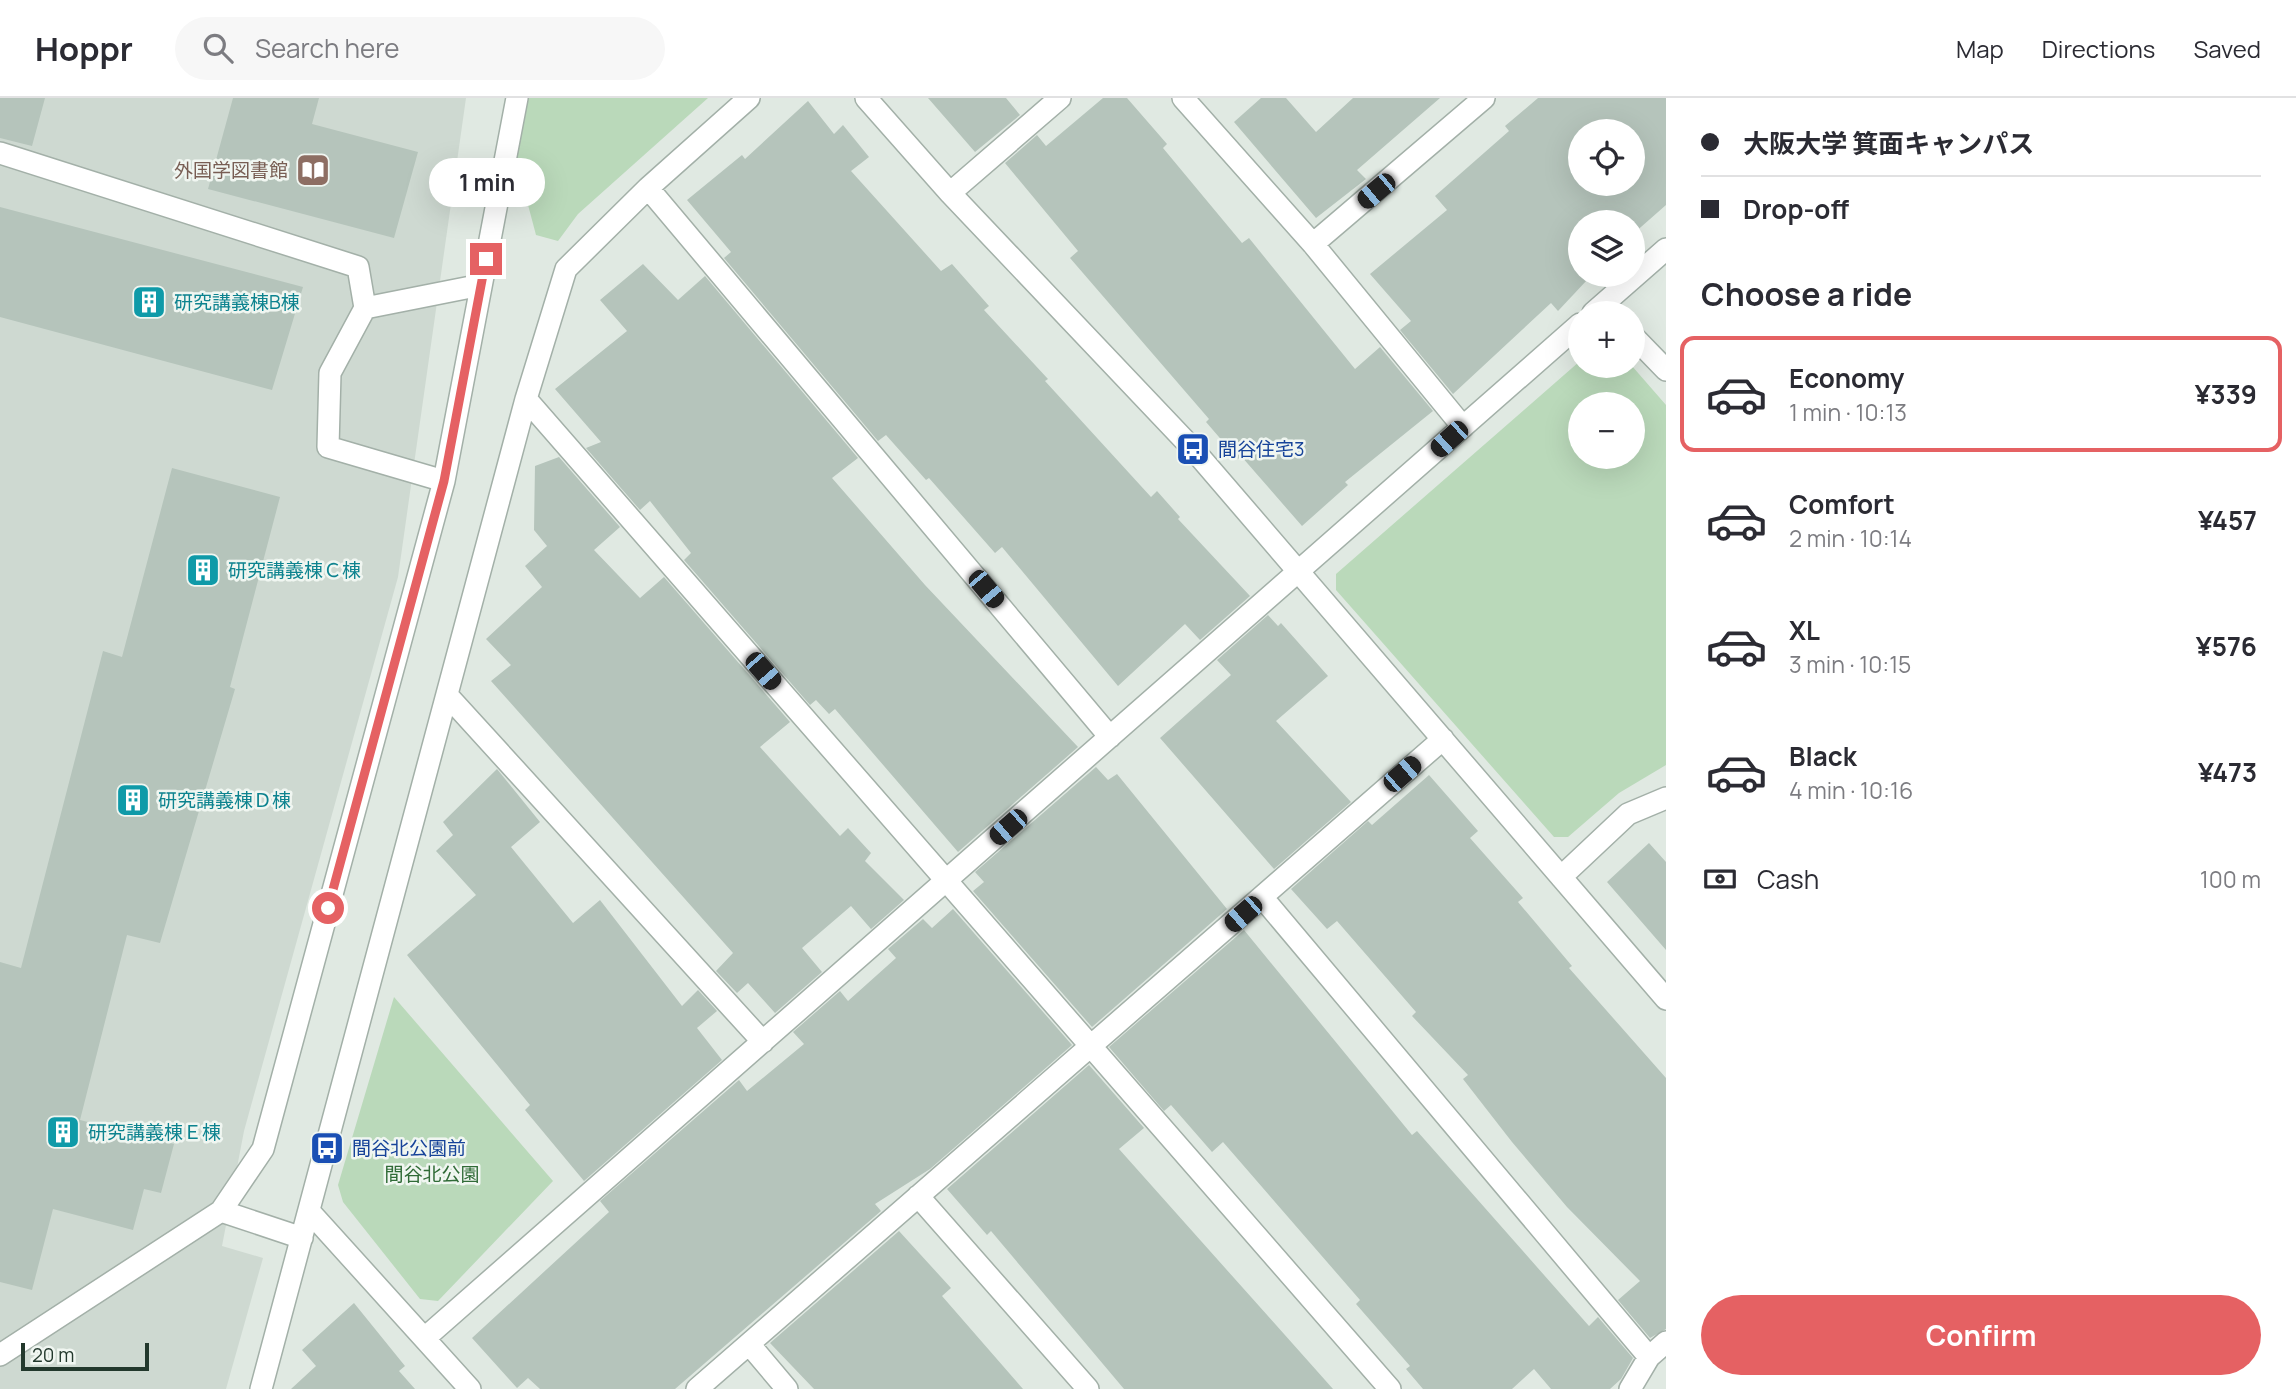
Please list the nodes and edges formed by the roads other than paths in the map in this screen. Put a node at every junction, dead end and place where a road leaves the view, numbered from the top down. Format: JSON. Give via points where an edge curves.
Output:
{"nodes":[{"id":1,"x":517,"y":98,"type":"edge"},
{"id":2,"x":749,"y":98,"type":"edge"},
{"id":3,"x":866,"y":98,"type":"edge"},
{"id":4,"x":1060,"y":98,"type":"edge"},
{"id":5,"x":1183,"y":98,"type":"edge"},
{"id":6,"x":1480,"y":99,"type":"edge"},
{"id":7,"x":0,"y":153,"type":"edge"},
{"id":8,"x":648,"y":188,"type":"junction"},
{"id":9,"x":950,"y":193,"type":"junction"},
{"id":10,"x":1313,"y":244,"type":"junction"},
{"id":11,"x":1666,"y":249,"type":"edge"},
{"id":12,"x":481,"y":285,"type":"junction"},
{"id":13,"x":1611,"y":301,"type":"edge"},
{"id":14,"x":365,"y":308,"type":"junction"},
{"id":15,"x":1568,"y":334,"type":"edge"},
{"id":16,"x":1645,"y":348,"type":"edge"},
{"id":17,"x":1666,"y":370,"type":"edge"},
{"id":18,"x":526,"y":399,"type":"junction"},
{"id":19,"x":1463,"y":426,"type":"junction"},
{"id":20,"x":444,"y":481,"type":"junction"},
{"id":21,"x":1298,"y":572,"type":"junction"},
{"id":22,"x":447,"y":695,"type":"junction"},
{"id":23,"x":1110,"y":737,"type":"junction"},
{"id":24,"x":1443,"y":739,"type":"junction"},
{"id":25,"x":1666,"y":797,"type":"edge"},
{"id":26,"x":1561,"y":877,"type":"junction"},
{"id":27,"x":946,"y":881,"type":"junction"},
{"id":28,"x":1262,"y":897,"type":"junction"},
{"id":29,"x":1666,"y":999,"type":"edge"},
{"id":30,"x":763,"y":1042,"type":"junction"},
{"id":31,"x":1090,"y":1046,"type":"junction"},
{"id":32,"x":918,"y":1196,"type":"junction"},
{"id":33,"x":221,"y":1211,"type":"junction"},
{"id":34,"x":309,"y":1211,"type":"junction"},
{"id":35,"x":302,"y":1238,"type":"junction"},
{"id":36,"x":426,"y":1337,"type":"junction"},
{"id":37,"x":1666,"y":1342,"type":"edge"},
{"id":38,"x":749,"y":1344,"type":"junction"},
{"id":39,"x":0,"y":1355,"type":"edge"},
{"id":40,"x":1649,"y":1357,"type":"junction"},
{"id":41,"x":261,"y":1389,"type":"edge"},
{"id":42,"x":470,"y":1389,"type":"edge"},
{"id":43,"x":697,"y":1389,"type":"edge"},
{"id":44,"x":787,"y":1389,"type":"edge"},
{"id":45,"x":1088,"y":1389,"type":"edge"},
{"id":46,"x":1390,"y":1389,"type":"edge"},
{"id":47,"x":1630,"y":1389,"type":"edge"}],
"edges":[{"from":1,"to":12,"type":"street"},
{"from":2,"to":8,"type":"street"},
{"from":3,"to":9,"type":"street"},
{"from":4,"to":9,"type":"street"},
{"from":5,"to":10,"type":"street"},
{"from":6,"to":10,"type":"street"},
{"from":7,"to":14,"type":"street","via":[[358,267]]},
{"from":8,"to":18,"type":"street","via":[[566,269]]},
{"from":8,"to":23,"type":"street"},
{"from":9,"to":21,"type":"street","via":[[1193,449]]},
{"from":10,"to":19,"type":"street"},
{"from":11,"to":13,"type":"street"},
{"from":12,"to":14,"type":"street"},
{"from":12,"to":20,"type":"street"},
{"from":14,"to":20,"type":"street","via":[[330,373],[328,447]]},
{"from":15,"to":19,"type":"street"},
{"from":16,"to":17,"type":"street"},
{"from":18,"to":22,"type":"street"},
{"from":18,"to":27,"type":"street"},
{"from":19,"to":21,"type":"street"},
{"from":20,"to":33,"type":"street","via":[[263,1149]]},
{"from":21,"to":23,"type":"street"},
{"from":21,"to":24,"type":"street"},
{"from":22,"to":30,"type":"street"},
{"from":22,"to":34,"type":"street"},
{"from":23,"to":27,"type":"street"},
{"from":24,"to":26,"type":"street"},
{"from":24,"to":28,"type":"street"},
{"from":25,"to":26,"type":"street","via":[[1628,814]]},
{"from":26,"to":29,"type":"street"},
{"from":27,"to":30,"type":"street"},
{"from":27,"to":31,"type":"street"},
{"from":28,"to":31,"type":"street"},
{"from":28,"to":40,"type":"street"},
{"from":30,"to":36,"type":"street"},
{"from":31,"to":32,"type":"street"},
{"from":31,"to":46,"type":"street"},
{"from":32,"to":38,"type":"street"},
{"from":32,"to":45,"type":"street"},
{"from":33,"to":35,"type":"street"},
{"from":33,"to":39,"type":"street"},
{"from":34,"to":35,"type":"street"},
{"from":34,"to":36,"type":"street"},
{"from":35,"to":41,"type":"street"},
{"from":36,"to":42,"type":"street"},
{"from":37,"to":40,"type":"street"},
{"from":38,"to":43,"type":"street"},
{"from":38,"to":44,"type":"street"},
{"from":40,"to":47,"type":"street"}]}
